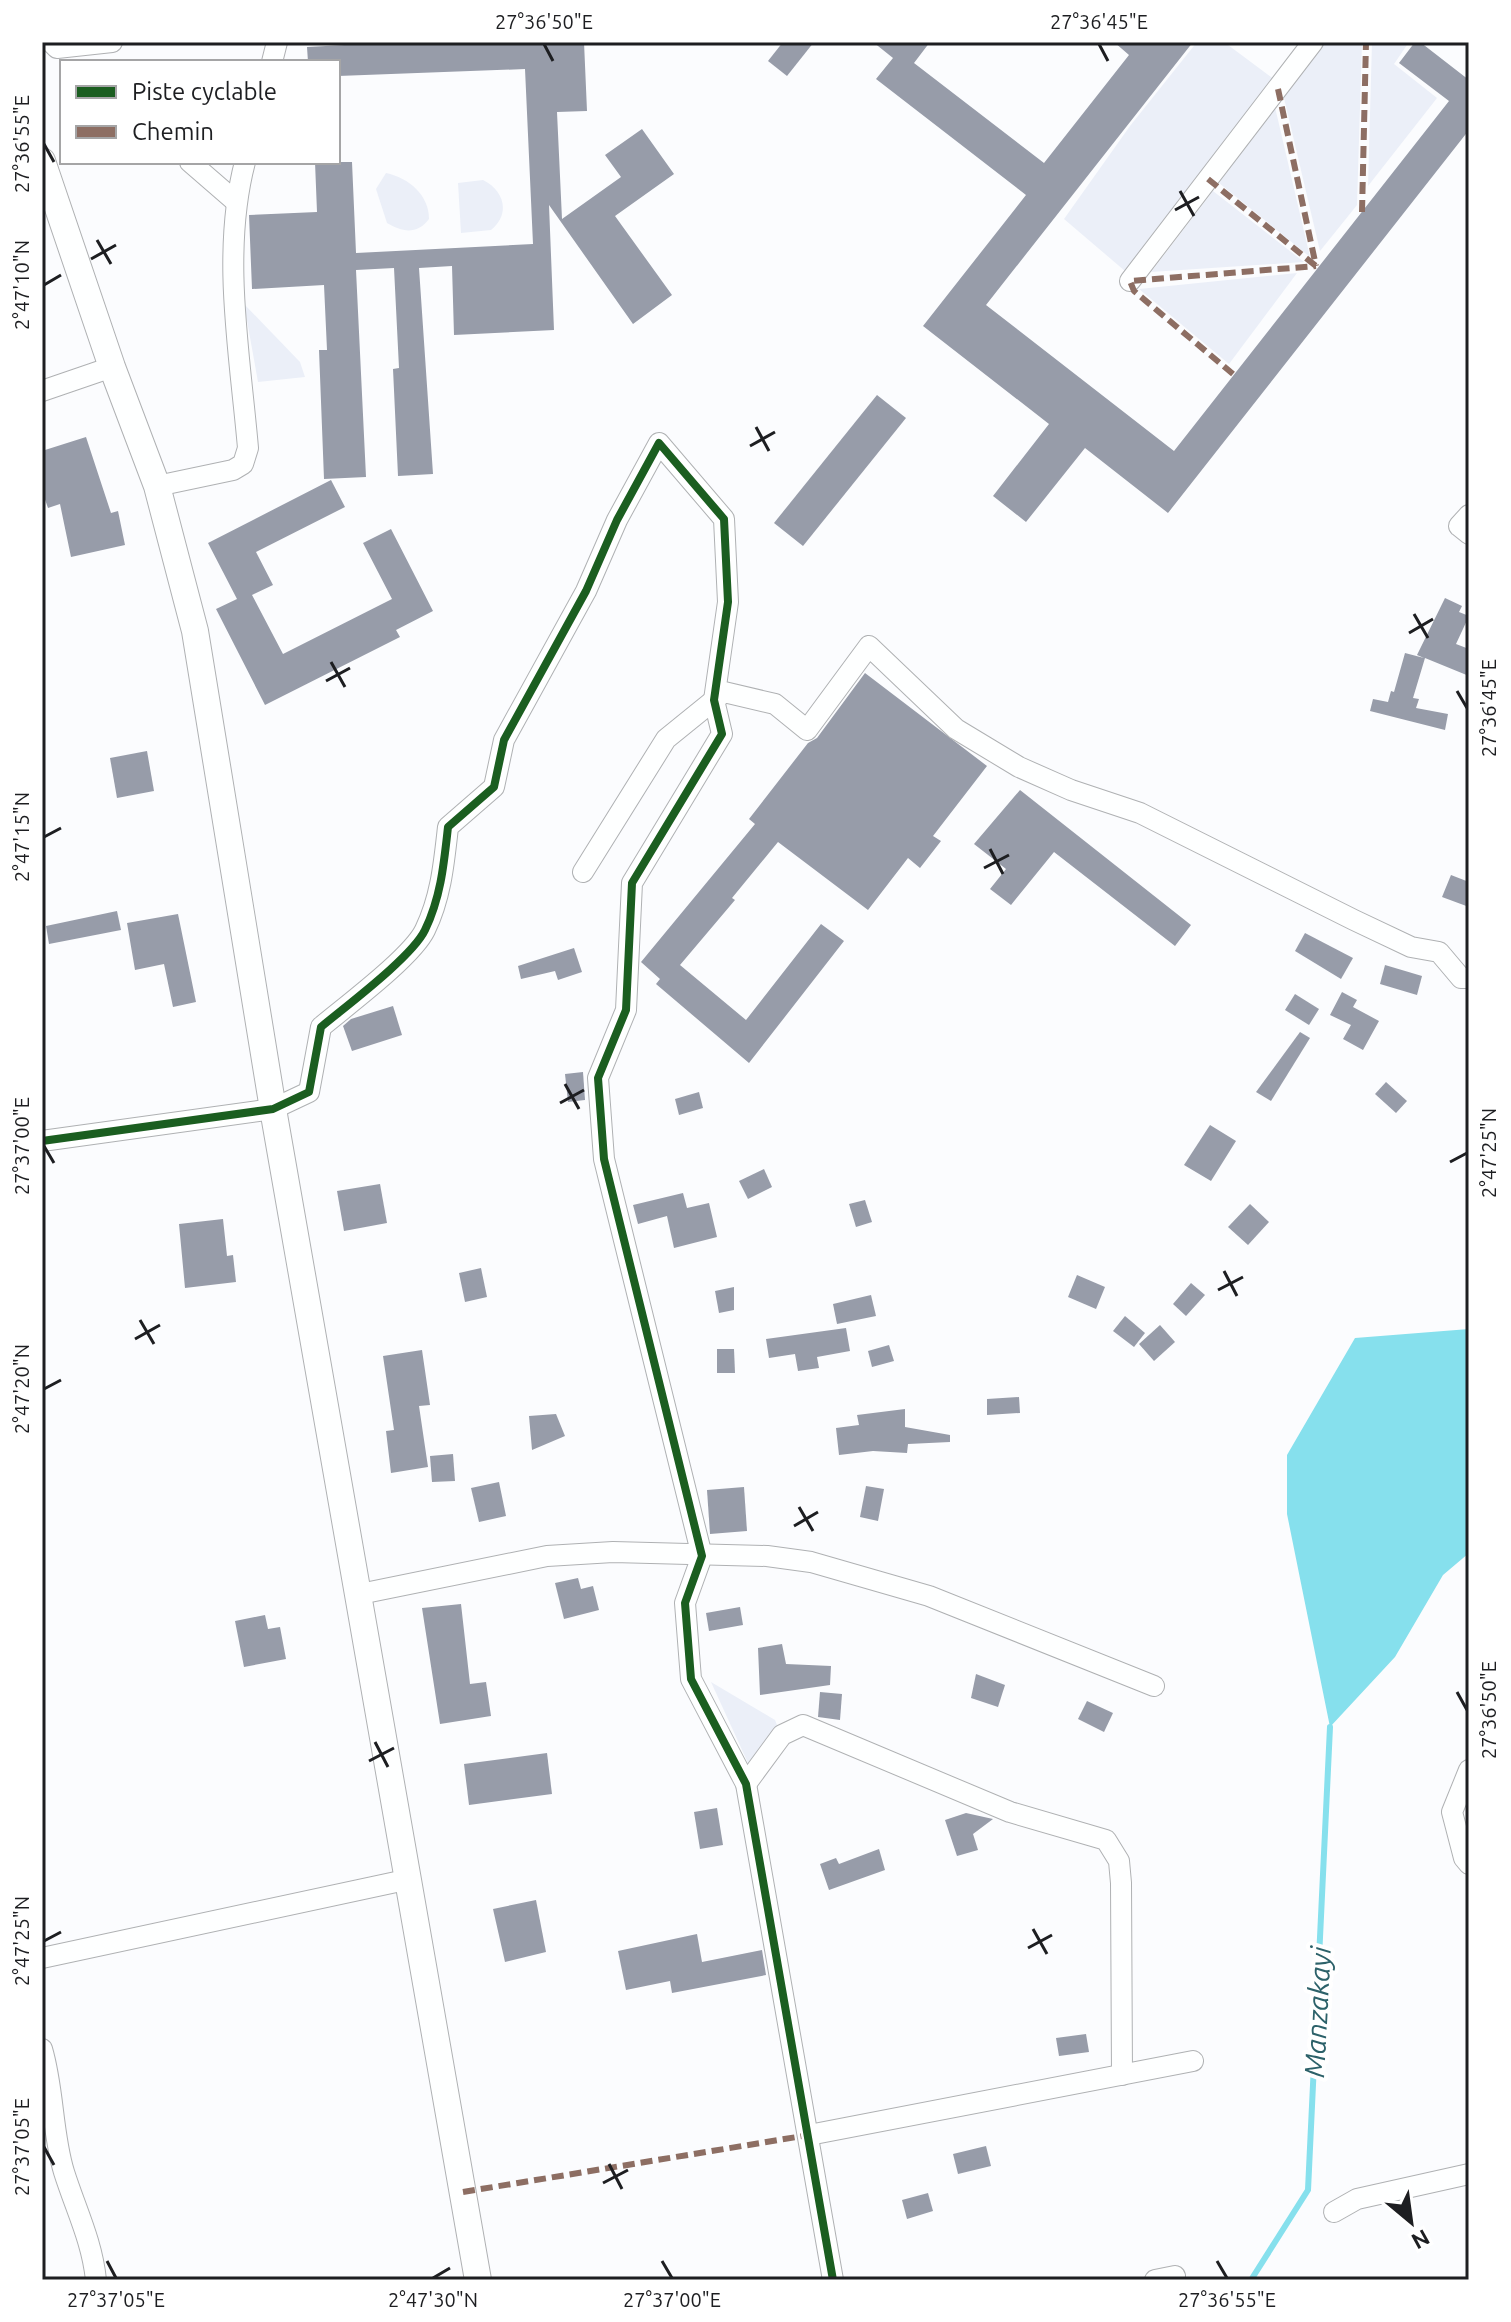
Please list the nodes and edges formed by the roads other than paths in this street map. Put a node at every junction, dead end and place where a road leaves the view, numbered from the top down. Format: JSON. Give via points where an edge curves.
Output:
{"nodes":[{"id":1,"x":112,"y":42,"type":"edge"},
{"id":2,"x":1313,"y":42,"type":"edge"},
{"id":3,"x":54,"y":45,"type":"edge"},
{"id":4,"x":72,"y":60,"type":"edge"},
{"id":5,"x":42,"y":161,"type":"edge"},
{"id":6,"x":192,"y":164,"type":"edge"},
{"id":7,"x":244,"y":164,"type":"edge"},
{"id":8,"x":235,"y":201,"type":"junction"},
{"id":9,"x":1130,"y":281,"type":"dead end"},
{"id":10,"x":112,"y":367,"type":"junction"},
{"id":11,"x":42,"y":391,"type":"edge"},
{"id":12,"x":157,"y":486,"type":"junction"},
{"id":13,"x":1469,"y":515,"type":"edge"},
{"id":14,"x":1469,"y":534,"type":"edge"},
{"id":15,"x":714,"y":700,"type":"junction"},
{"id":16,"x":583,"y":872,"type":"dead end"},
{"id":17,"x":1469,"y":978,"type":"edge"},
{"id":18,"x":273,"y":1109,"type":"junction"},
{"id":19,"x":42,"y":1141,"type":"edge"},
{"id":20,"x":702,"y":1556,"type":"junction"},
{"id":21,"x":360,"y":1594,"type":"junction"},
{"id":22,"x":1154,"y":1686,"type":"dead end"},
{"id":23,"x":1469,"y":1770,"type":"edge"},
{"id":24,"x":746,"y":1784,"type":"junction"},
{"id":25,"x":1469,"y":1864,"type":"edge"},
{"id":26,"x":410,"y":1879,"type":"junction"},
{"id":27,"x":42,"y":1958,"type":"edge"},
{"id":28,"x":42,"y":2049,"type":"edge"},
{"id":29,"x":1193,"y":2061,"type":"dead end"},
{"id":30,"x":1122,"y":2075,"type":"junction"},
{"id":31,"x":809,"y":2135,"type":"junction"},
{"id":32,"x":1469,"y":2174,"type":"edge"},
{"id":33,"x":1334,"y":2212,"type":"dead end"},
{"id":34,"x":96,"y":2280,"type":"edge"},
{"id":35,"x":478,"y":2280,"type":"edge"},
{"id":36,"x":833,"y":2280,"type":"edge"}],
"edges":[{"from":1,"to":3,"type":"street"},
{"from":2,"to":9,"type":"street"},
{"from":3,"to":4,"type":"street"},
{"from":5,"to":10,"type":"main road"},
{"from":6,"to":8,"type":"street"},
{"from":7,"to":8,"type":"street"},
{"from":8,"to":12,"type":"street","via":[[236,309],[248,448],[243,464],[233,470]]},
{"from":10,"to":11,"type":"street"},
{"from":10,"to":12,"type":"main road"},
{"from":12,"to":18,"type":"main road","via":[[195,631]]},
{"from":13,"to":14,"type":"street","via":[[1459,526]]},
{"from":15,"to":16,"type":"street","via":[[666,739]]},
{"from":15,"to":17,"type":"street","via":[[724,692],[775,704],[807,730],[869,646],[956,729],[1019,767],[1140,813],[1411,947],[1439,952],[1461,978]]},
{"from":15,"to":18,"type":"street","via":[[728,602],[724,519],[659,443],[504,740],[494,787],[448,827],[441,887],[424,933],[321,1027],[309,1092]]},
{"from":15,"to":20,"type":"street","via":[[722,734],[632,883],[626,1010],[598,1078],[604,1159]]},
{"from":18,"to":19,"type":"street"},
{"from":18,"to":21,"type":"main road"},
{"from":20,"to":21,"type":"street","via":[[547,1556]]},
{"from":20,"to":22,"type":"street","via":[[811,1562],[915,1592]]},
{"from":20,"to":24,"type":"street","via":[[685,1603],[691,1679]]},
{"from":21,"to":26,"type":"main road"},
{"from":23,"to":25,"type":"street","via":[[1452,1812]]},
{"from":24,"to":30,"type":"street","via":[[782,1735],[803,1725],[1010,1812],[1106,1840],[1119,1861],[1121,1883]]},
{"from":24,"to":31,"type":"street"},
{"from":26,"to":27,"type":"street"},
{"from":26,"to":35,"type":"main road"},
{"from":28,"to":34,"type":"street","via":[[63,2170],[93,2249]]},
{"from":29,"to":30,"type":"street"},
{"from":30,"to":31,"type":"street"},
{"from":31,"to":36,"type":"street"},
{"from":32,"to":33,"type":"street","via":[[1357,2199]]}]}
